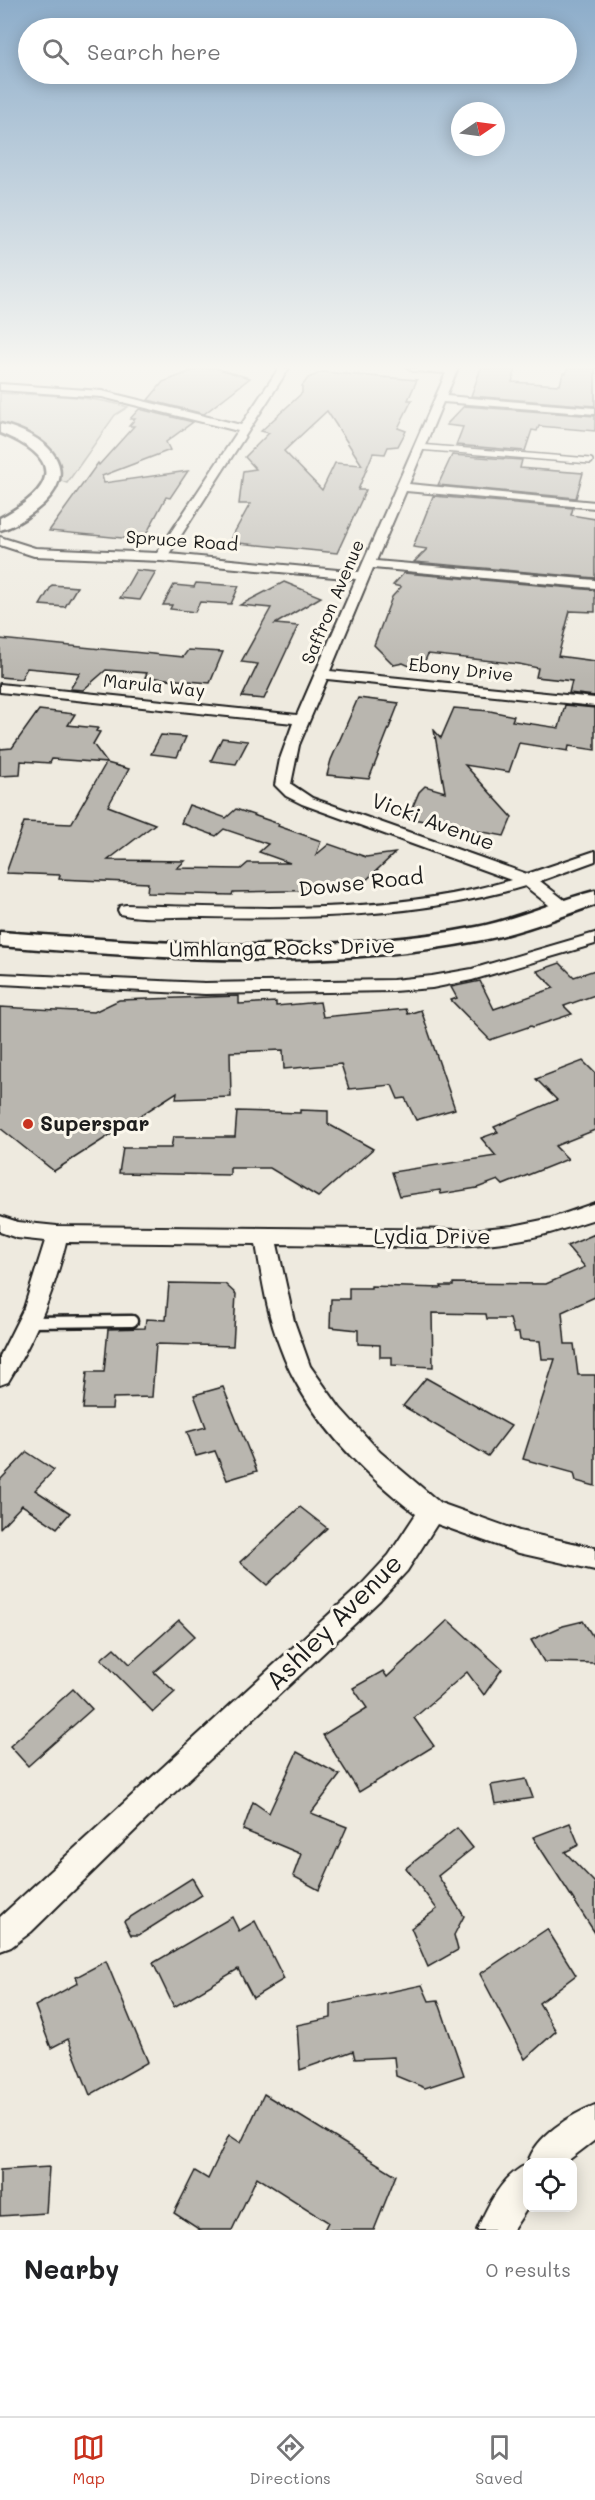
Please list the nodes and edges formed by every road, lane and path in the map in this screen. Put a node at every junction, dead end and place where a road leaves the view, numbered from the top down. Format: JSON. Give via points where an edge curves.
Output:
{"nodes":[{"id":1,"x":55,"y":472,"type":"edge"},
{"id":2,"x":215,"y":472,"type":"edge"},
{"id":3,"x":407,"y":472,"type":"edge"},
{"id":4,"x":400,"y":487,"type":"junction"},
{"id":5,"x":595,"y":505,"type":"edge"},
{"id":6,"x":0,"y":525,"type":"edge"},
{"id":7,"x":0,"y":541,"type":"edge"},
{"id":8,"x":160,"y":557,"type":"junction"},
{"id":9,"x":370,"y":564,"type":"junction"},
{"id":10,"x":363,"y":576,"type":"junction"},
{"id":11,"x":595,"y":584,"type":"edge"},
{"id":12,"x":322,"y":674,"type":"junction"},
{"id":13,"x":0,"y":688,"type":"edge"},
{"id":14,"x":595,"y":702,"type":"edge"},
{"id":15,"x":303,"y":720,"type":"junction"},
{"id":16,"x":283,"y":785,"type":"joint"},
{"id":17,"x":595,"y":856,"type":"edge"},
{"id":18,"x":525,"y":879,"type":"junction"},
{"id":19,"x":595,"y":898,"type":"edge"},
{"id":20,"x":126,"y":909,"type":"dead end"},
{"id":21,"x":565,"y":909,"type":"junction"},
{"id":22,"x":595,"y":938,"type":"edge"},
{"id":23,"x":0,"y":939,"type":"edge"},
{"id":24,"x":0,"y":979,"type":"edge"},
{"id":25,"x":595,"y":1211,"type":"edge"},
{"id":26,"x":0,"y":1224,"type":"edge"},
{"id":27,"x":57,"y":1234,"type":"junction"},
{"id":28,"x":265,"y":1236,"type":"junction"},
{"id":29,"x":132,"y":1321,"type":"dead end"},
{"id":30,"x":29,"y":1322,"type":"junction"},
{"id":31,"x":0,"y":1376,"type":"edge"},
{"id":32,"x":431,"y":1511,"type":"junction"},
{"id":33,"x":595,"y":1559,"type":"edge"},
{"id":34,"x":0,"y":1936,"type":"edge"},
{"id":35,"x":595,"y":2121,"type":"edge"},
{"id":36,"x":548,"y":2158,"type":"edge"},
{"id":37,"x":523,"y":2186,"type":"edge"},
{"id":38,"x":494,"y":2230,"type":"edge"}],
"edges":[{"from":1,"to":6,"type":"main road","via":[[51,486],[36,504]]},
{"from":2,"to":8,"type":"street"},
{"from":3,"to":4,"type":"street","name":"Saffron Avenue"},
{"from":4,"to":5,"type":"street"},
{"from":4,"to":9,"type":"street","name":"Saffron Avenue"},
{"from":7,"to":8,"type":"street","name":"Spruce Road","via":[[34,552]]},
{"from":8,"to":10,"type":"street","name":"Spruce Road"},
{"from":9,"to":10,"type":"street","name":"Saffron Avenue"},
{"from":9,"to":11,"type":"street"},
{"from":10,"to":12,"type":"street","name":"Saffron Avenue"},
{"from":12,"to":14,"type":"street","name":"Ebony Drive"},
{"from":12,"to":15,"type":"street","name":"Saffron Avenue"},
{"from":13,"to":15,"type":"street","name":"Marula Way"},
{"from":15,"to":16,"type":"street","name":"Saffron Avenue","via":[[283,771]]},
{"from":16,"to":18,"type":"street","name":"Vicki Avenue","via":[[291,794],[307,801]]},
{"from":17,"to":18,"type":"street","name":"Dowse Road"},
{"from":18,"to":20,"type":"street","name":"Dowse Road","via":[[464,895],[321,912]]},
{"from":18,"to":21,"type":"street","name":"Vicki Avenue"},
{"from":19,"to":21,"type":"main road","name":"Umhlanga Rocks Drive"},
{"from":21,"to":23,"type":"main road","name":"Umhlanga Rocks Drive","via":[[482,933],[346,950],[156,950]]},
{"from":22,"to":24,"type":"street","via":[[433,982],[399,985],[228,989]]},
{"from":25,"to":28,"type":"street","name":"Lydia Drive","via":[[524,1233],[485,1239]]},
{"from":26,"to":27,"type":"street"},
{"from":27,"to":28,"type":"street"},
{"from":27,"to":30,"type":"street"},
{"from":28,"to":32,"type":"street","via":[[282,1320],[306,1378],[357,1443],[407,1495]]},
{"from":29,"to":30,"type":"lane"},
{"from":30,"to":31,"type":"street"},
{"from":32,"to":33,"type":"street","via":[[519,1542]]},
{"from":32,"to":34,"type":"street","name":"Ashley Avenue","via":[[398,1563],[371,1592]]},
{"from":35,"to":36,"type":"street"},
{"from":37,"to":38,"type":"street"}]}
